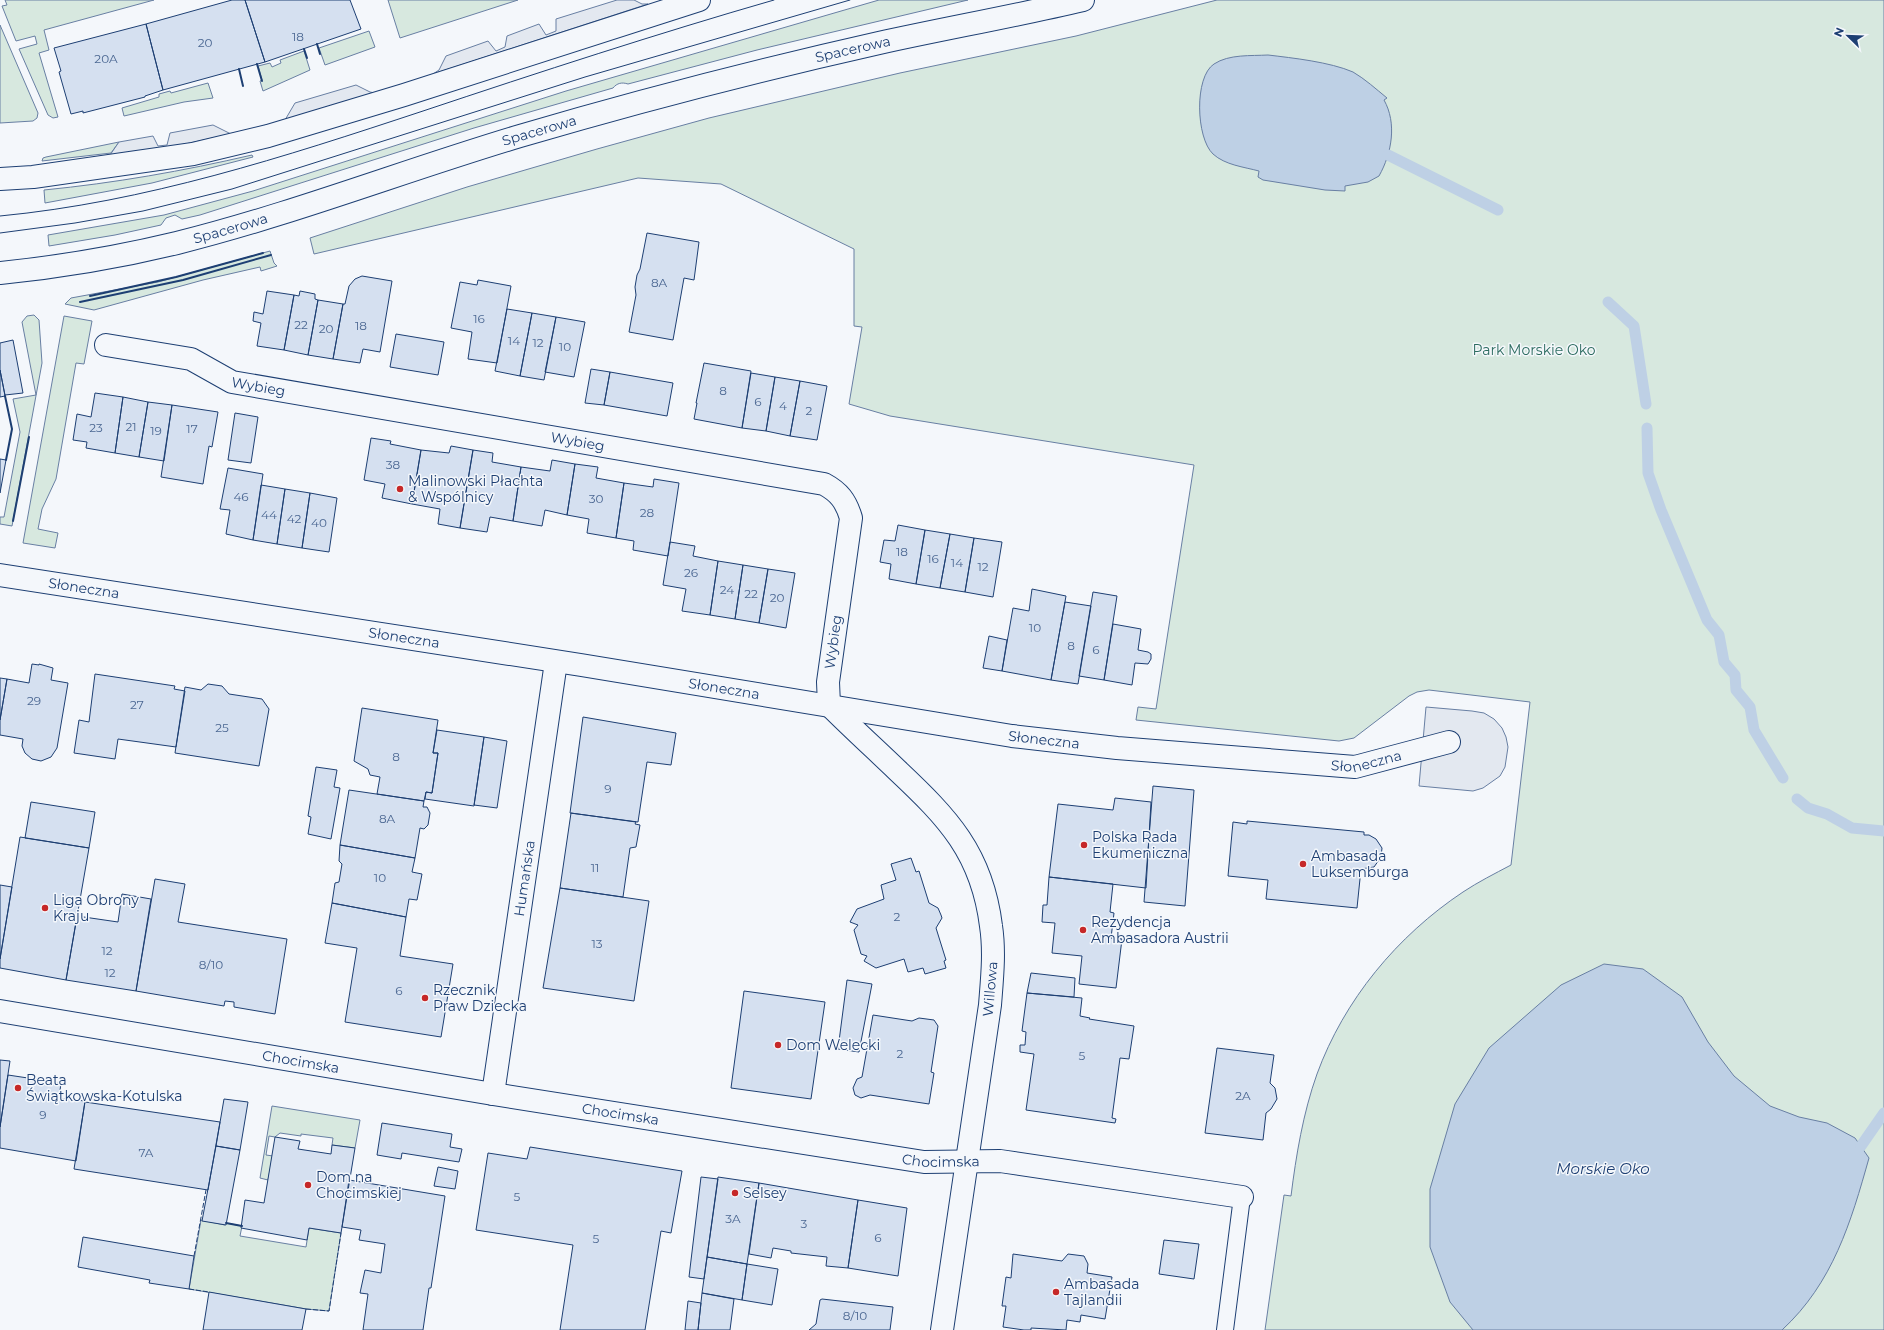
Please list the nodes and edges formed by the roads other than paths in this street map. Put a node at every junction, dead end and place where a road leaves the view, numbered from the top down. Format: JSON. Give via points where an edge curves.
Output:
{"nodes":[{"id":1,"x":699,"y":0,"type":"edge"},
{"id":2,"x":1083,"y":0,"type":"edge"},
{"id":3,"x":0,"y":179,"type":"edge"},
{"id":4,"x":0,"y":273,"type":"edge"},
{"id":5,"x":106,"y":345,"type":"dead end"},
{"id":6,"x":0,"y":574,"type":"edge"},
{"id":7,"x":556,"y":662,"type":"junction"},
{"id":8,"x":828,"y":705,"type":"junction"},
{"id":9,"x":1449,"y":742,"type":"dead end"},
{"id":10,"x":0,"y":1011,"type":"edge"},
{"id":11,"x":493,"y":1094,"type":"junction"},
{"id":12,"x":966,"y":1161,"type":"junction"},
{"id":13,"x":1242,"y":1197,"type":"joint"},
{"id":14,"x":942,"y":1330,"type":"edge"},
{"id":15,"x":1224,"y":1330,"type":"edge"}],
"edges":[{"from":1,"to":3,"type":"street","via":[[268,136],[193,154],[33,177]]},
{"from":2,"to":4,"type":"street","name":"Spacerowa","via":[[824,56],[624,106],[483,147],[274,215],[178,242],[89,261]]},
{"from":5,"to":8,"type":"street","name":"Wybieg","via":[[191,359],[232,382],[824,484],[842,497],[851,518],[828,682]]},
{"from":6,"to":7,"type":"street","name":"Słoneczna"},
{"from":7,"to":8,"type":"street","name":"Słoneczna"},
{"from":7,"to":11,"type":"street","name":"Humańska"},
{"from":8,"to":9,"type":"street","name":"Słoneczna","via":[[1042,740],[1355,767]]},
{"from":8,"to":12,"type":"street","name":"Willowa","via":[[948,820],[975,865],[986,895],[991,926],[990,1005]]},
{"from":10,"to":11,"type":"street","name":"Chocimska"},
{"from":11,"to":12,"type":"street","name":"Chocimska","via":[[924,1162]]},
{"from":12,"to":13,"type":"street","name":"Chocimska","via":[[1000,1161]]},
{"from":12,"to":14,"type":"street","name":"Willowa"},
{"from":13,"to":15,"type":"lane"}]}
